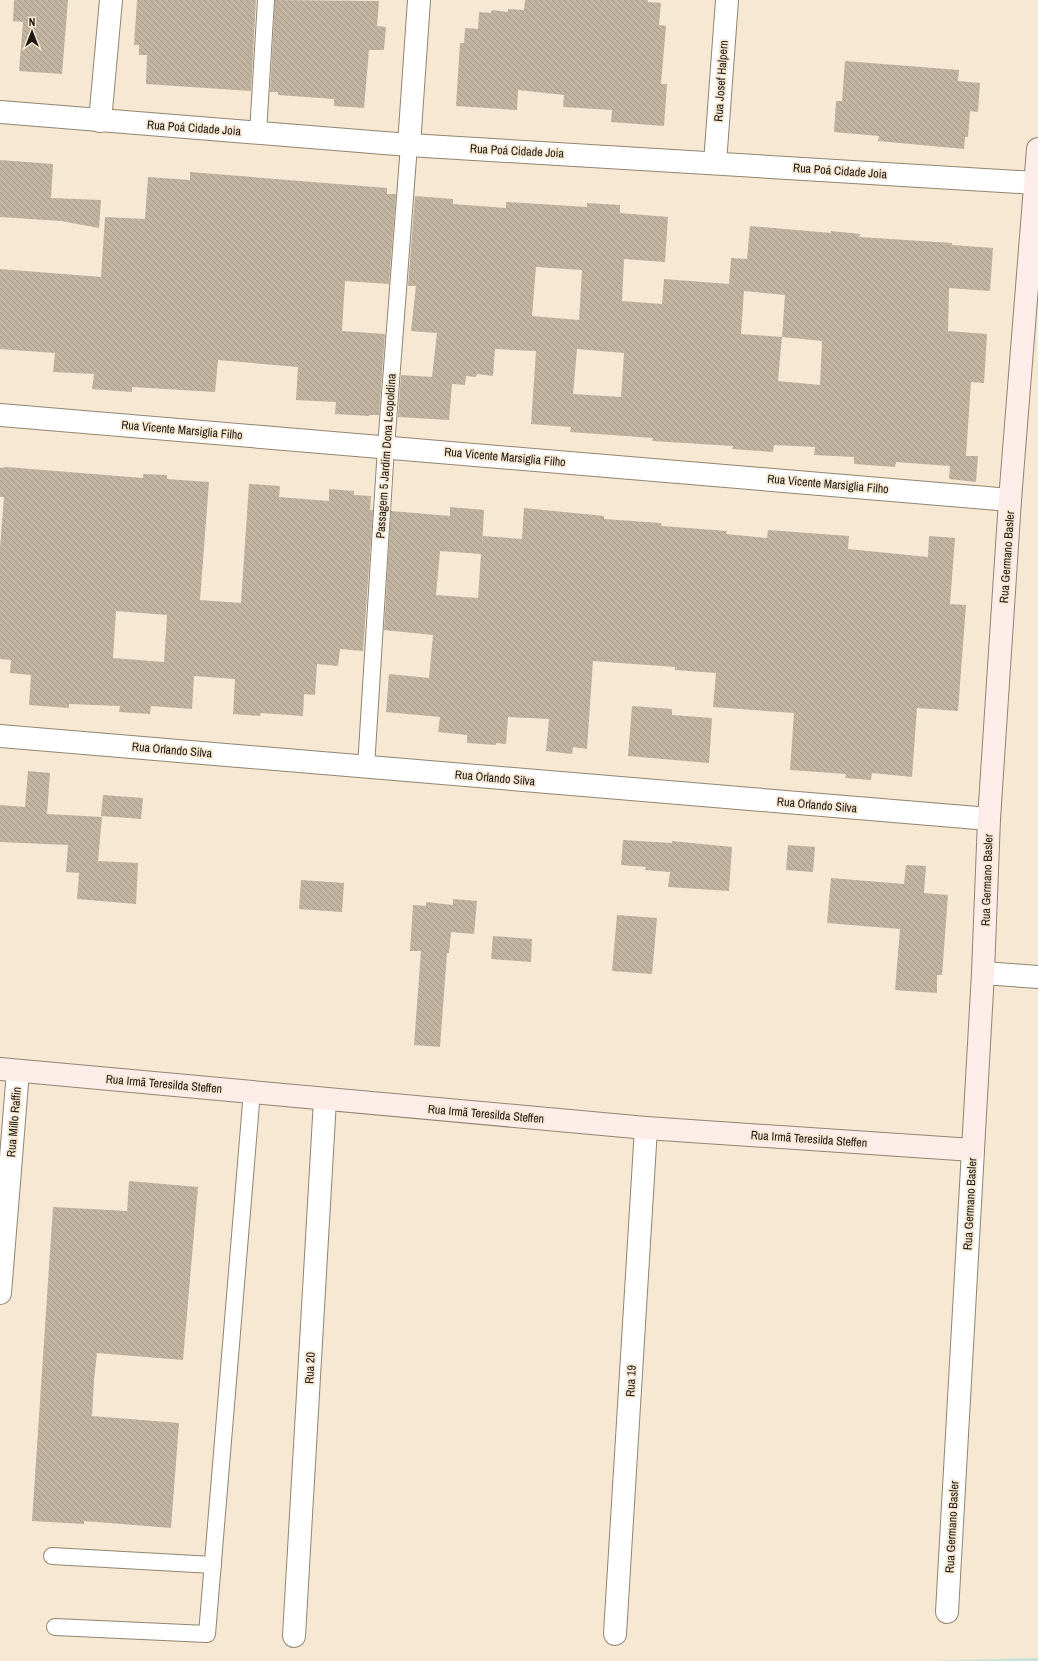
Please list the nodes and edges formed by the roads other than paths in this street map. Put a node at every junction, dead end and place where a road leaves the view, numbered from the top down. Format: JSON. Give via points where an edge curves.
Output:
{"nodes":[{"id":1,"x":111,"y":0,"type":"edge"},
{"id":2,"x":266,"y":0,"type":"edge"},
{"id":3,"x":419,"y":0,"type":"edge"},
{"id":4,"x":727,"y":0,"type":"edge"},
{"id":5,"x":0,"y":112,"type":"edge"},
{"id":6,"x":100,"y":121,"type":"junction"},
{"id":7,"x":258,"y":133,"type":"junction"},
{"id":8,"x":410,"y":145,"type":"junction"},
{"id":9,"x":1038,"y":149,"type":"edge"},
{"id":10,"x":715,"y":163,"type":"junction"},
{"id":11,"x":1035,"y":183,"type":"junction"},
{"id":12,"x":0,"y":415,"type":"edge"},
{"id":13,"x":386,"y":447,"type":"junction"},
{"id":14,"x":1010,"y":500,"type":"junction"},
{"id":15,"x":0,"y":736,"type":"edge"},
{"id":16,"x":366,"y":767,"type":"junction"},
{"id":17,"x":989,"y":820,"type":"junction"},
{"id":18,"x":983,"y":973,"type":"junction"},
{"id":19,"x":1038,"y":977,"type":"edge"},
{"id":20,"x":9,"y":1070,"type":"edge"},
{"id":21,"x":252,"y":1091,"type":"junction"},
{"id":22,"x":325,"y":1100,"type":"junction"},
{"id":23,"x":646,"y":1128,"type":"junction"},
{"id":24,"x":973,"y":1150,"type":"junction"},
{"id":25,"x":0,"y":1293,"type":"edge"},
{"id":26,"x":52,"y":1556,"type":"dead end"},
{"id":27,"x":213,"y":1566,"type":"junction"},
{"id":28,"x":947,"y":1612,"type":"dead end"},
{"id":29,"x":56,"y":1627,"type":"dead end"},
{"id":30,"x":616,"y":1634,"type":"dead end"},
{"id":31,"x":294,"y":1636,"type":"dead end"}],
"edges":[{"from":1,"to":6,"type":"street"},
{"from":2,"to":7,"type":"lane"},
{"from":3,"to":8,"type":"street"},
{"from":4,"to":10,"type":"street","name":"Rua Josef Halpern"},
{"from":5,"to":6,"type":"street","name":"Rua Poá Cidade Joia"},
{"from":6,"to":7,"type":"street","name":"Rua Poá Cidade Joia"},
{"from":7,"to":8,"type":"street","name":"Rua Poá Cidade Joia"},
{"from":8,"to":10,"type":"street","name":"Rua Poá Cidade Joia"},
{"from":8,"to":13,"type":"lane","name":"Passagem 5 Jardim Dona Leopoldina"},
{"from":9,"to":11,"type":"street","name":"Rua Germano Basler"},
{"from":10,"to":11,"type":"street","name":"Rua Poá Cidade Joia"},
{"from":11,"to":14,"type":"street","name":"Rua Germano Basler"},
{"from":12,"to":13,"type":"street","name":"Rua Vicente Marsiglia Filho"},
{"from":13,"to":14,"type":"street","name":"Rua Vicente Marsiglia Filho"},
{"from":13,"to":16,"type":"lane","name":"Passagem 5 Jardim Dona Leopoldina"},
{"from":14,"to":17,"type":"street","name":"Rua Germano Basler"},
{"from":15,"to":16,"type":"street","name":"Rua Orlando Silva"},
{"from":16,"to":17,"type":"street","name":"Rua Orlando Silva"},
{"from":17,"to":18,"type":"street","name":"Rua Germano Basler"},
{"from":18,"to":19,"type":"street"},
{"from":18,"to":24,"type":"street","name":"Rua Germano Basler"},
{"from":20,"to":21,"type":"street","name":"Rua Irmã Teresilda Steffen"},
{"from":20,"to":25,"type":"street","name":"Rua Millo Raffin"},
{"from":21,"to":22,"type":"street","name":"Rua Irmã Teresilda Steffen"},
{"from":21,"to":27,"type":"lane"},
{"from":22,"to":23,"type":"street","name":"Rua Irmã Teresilda Steffen"},
{"from":22,"to":31,"type":"street","name":"Rua 20"},
{"from":23,"to":24,"type":"street","name":"Rua Irmã Teresilda Steffen"},
{"from":23,"to":30,"type":"street","name":"Rua 19"},
{"from":24,"to":28,"type":"street","name":"Rua Germano Basler"},
{"from":26,"to":27,"type":"lane"},
{"from":27,"to":29,"type":"lane","via":[[207,1634]]}]}
